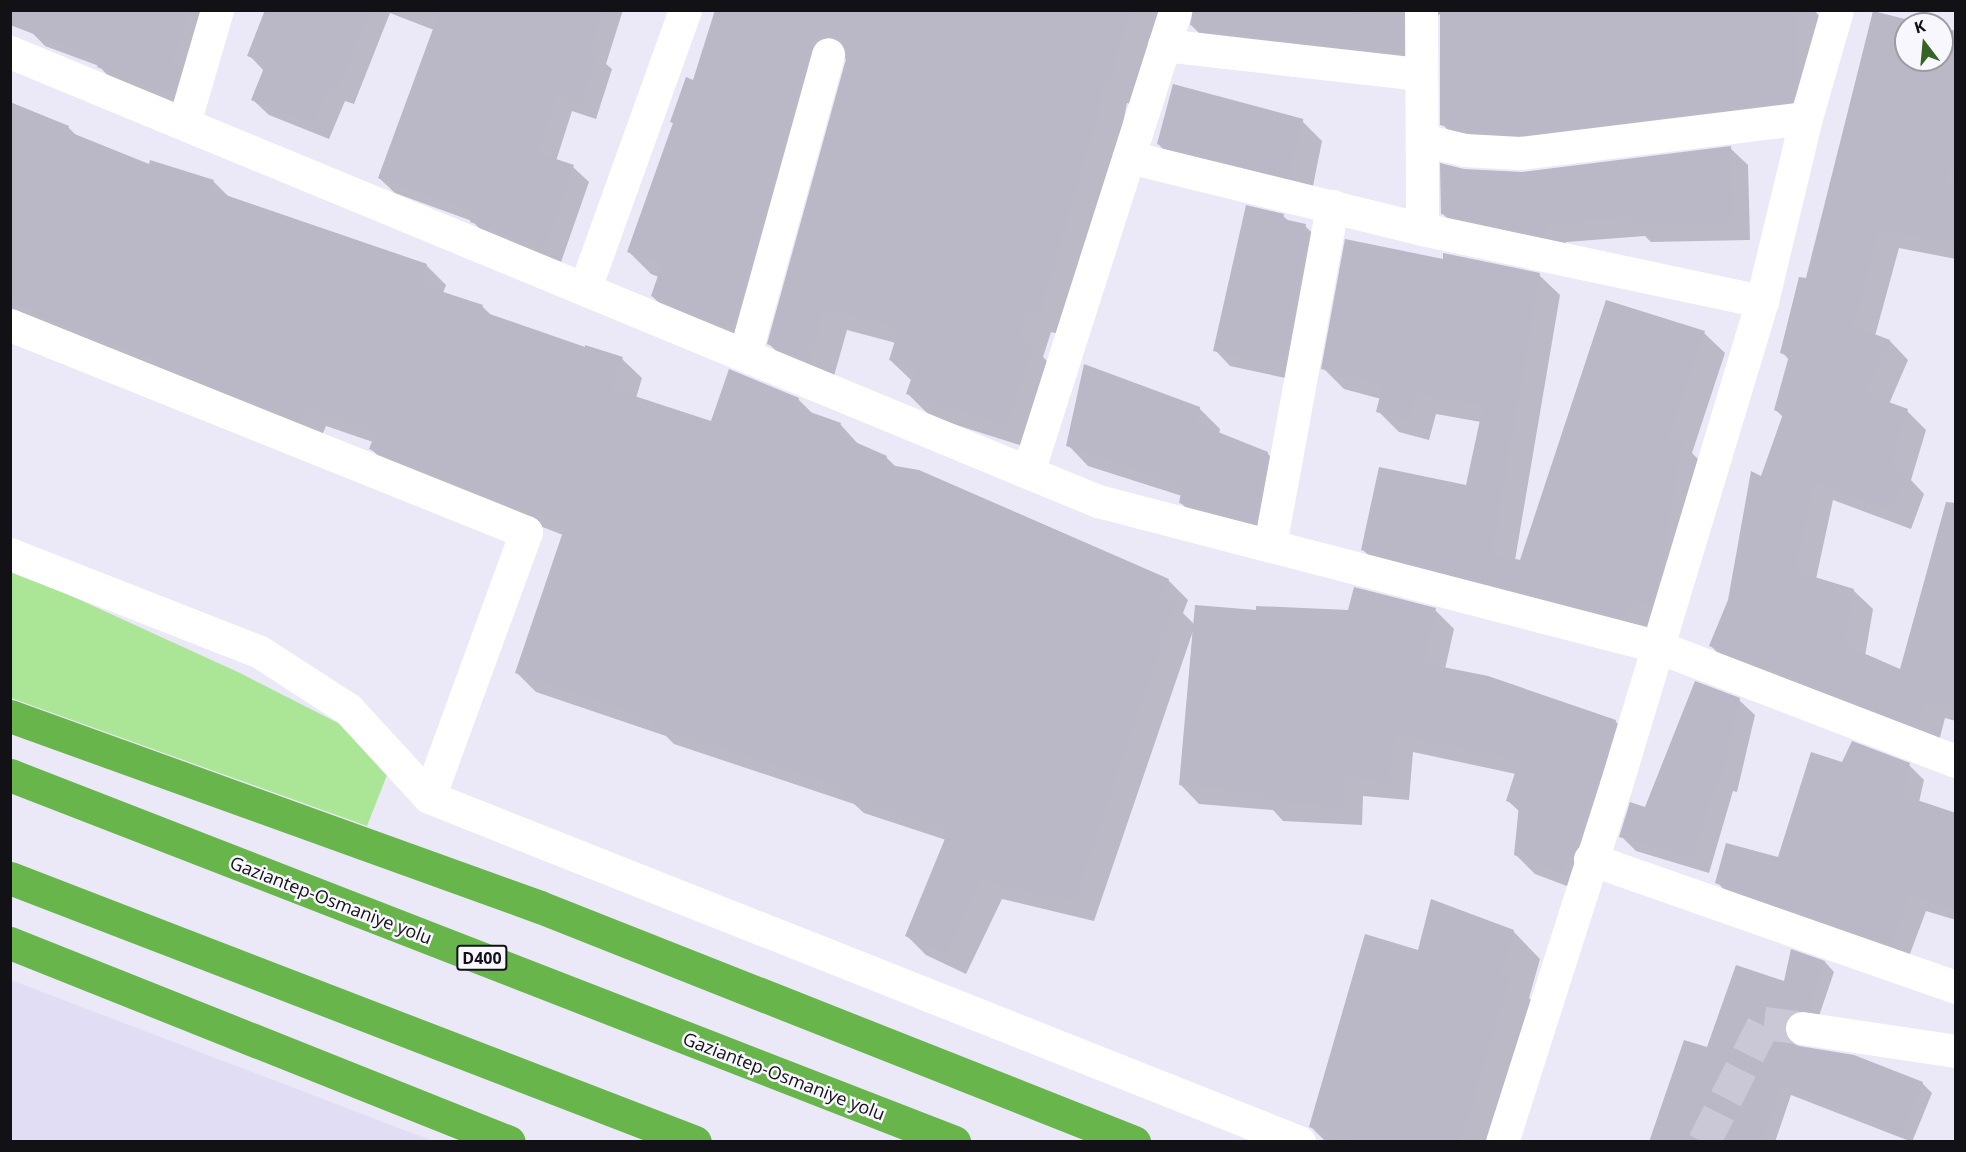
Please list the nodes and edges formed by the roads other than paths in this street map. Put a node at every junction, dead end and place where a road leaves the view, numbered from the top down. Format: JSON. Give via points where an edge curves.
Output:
{"nodes":[{"id":1,"x":217,"y":10,"type":"edge"},
{"id":2,"x":685,"y":10,"type":"edge"},
{"id":3,"x":1175,"y":10,"type":"edge"},
{"id":4,"x":1421,"y":10,"type":"edge"},
{"id":5,"x":1837,"y":10,"type":"edge"},
{"id":6,"x":1164,"y":45,"type":"junction"},
{"id":7,"x":10,"y":52,"type":"edge"},
{"id":8,"x":828,"y":54,"type":"dead end"},
{"id":9,"x":1420,"y":74,"type":"junction"},
{"id":10,"x":1806,"y":118,"type":"junction"},
{"id":11,"x":184,"y":123,"type":"junction"},
{"id":12,"x":1424,"y":140,"type":"junction"},
{"id":13,"x":1129,"y":157,"type":"junction"},
{"id":14,"x":1332,"y":206,"type":"junction"},
{"id":15,"x":1422,"y":228,"type":"junction"},
{"id":16,"x":585,"y":288,"type":"junction"},
{"id":17,"x":1762,"y":300,"type":"junction"},
{"id":18,"x":10,"y":325,"type":"edge"},
{"id":19,"x":745,"y":354,"type":"junction"},
{"id":20,"x":1028,"y":472,"type":"junction"},
{"id":21,"x":1270,"y":545,"type":"junction"},
{"id":22,"x":10,"y":554,"type":"edge"},
{"id":23,"x":1656,"y":646,"type":"junction"},
{"id":24,"x":10,"y":716,"type":"edge"},
{"id":25,"x":1956,"y":761,"type":"edge"},
{"id":26,"x":10,"y":775,"type":"edge"},
{"id":27,"x":429,"y":797,"type":"junction"},
{"id":28,"x":1590,"y":859,"type":"junction"},
{"id":29,"x":10,"y":878,"type":"edge"},
{"id":30,"x":10,"y":943,"type":"edge"},
{"id":31,"x":1956,"y":987,"type":"edge"},
{"id":32,"x":1802,"y":1028,"type":"tunnel mouth"},
{"id":33,"x":1956,"y":1051,"type":"edge"},
{"id":34,"x":509,"y":1142,"type":"edge"},
{"id":35,"x":695,"y":1142,"type":"edge"},
{"id":36,"x":954,"y":1142,"type":"edge"},
{"id":37,"x":1134,"y":1142,"type":"edge"},
{"id":38,"x":1299,"y":1142,"type":"edge"},
{"id":39,"x":1502,"y":1142,"type":"edge"}],
"edges":[{"from":1,"to":11,"type":"street"},
{"from":2,"to":16,"type":"street"},
{"from":3,"to":6,"type":"street"},
{"from":4,"to":9,"type":"street"},
{"from":5,"to":10,"type":"street"},
{"from":6,"to":9,"type":"street"},
{"from":6,"to":13,"type":"street"},
{"from":7,"to":11,"type":"street"},
{"from":8,"to":19,"type":"street"},
{"from":9,"to":12,"type":"street"},
{"from":10,"to":12,"type":"street","via":[[1520,153],[1465,150]]},
{"from":10,"to":17,"type":"street"},
{"from":11,"to":16,"type":"street"},
{"from":12,"to":15,"type":"street"},
{"from":13,"to":14,"type":"street"},
{"from":13,"to":20,"type":"street"},
{"from":14,"to":15,"type":"street"},
{"from":14,"to":21,"type":"street"},
{"from":15,"to":17,"type":"street"},
{"from":16,"to":19,"type":"street"},
{"from":17,"to":23,"type":"street"},
{"from":18,"to":27,"type":"street","via":[[526,532]]},
{"from":19,"to":20,"type":"street"},
{"from":20,"to":21,"type":"street","via":[[1098,501]]},
{"from":21,"to":23,"type":"street"},
{"from":22,"to":27,"type":"street","via":[[260,652],[348,709]]},
{"from":23,"to":25,"type":"street"},
{"from":23,"to":28,"type":"street"},
{"from":24,"to":37,"type":"highway","via":[[540,907]]},
{"from":26,"to":36,"type":"highway","name":"Gaziantep-Osmaniye yolu","number":"D400"},
{"from":27,"to":38,"type":"street"},
{"from":28,"to":31,"type":"street"},
{"from":28,"to":39,"type":"street"},
{"from":29,"to":35,"type":"highway"},
{"from":30,"to":34,"type":"highway"},
{"from":32,"to":33,"type":"street"}]}
